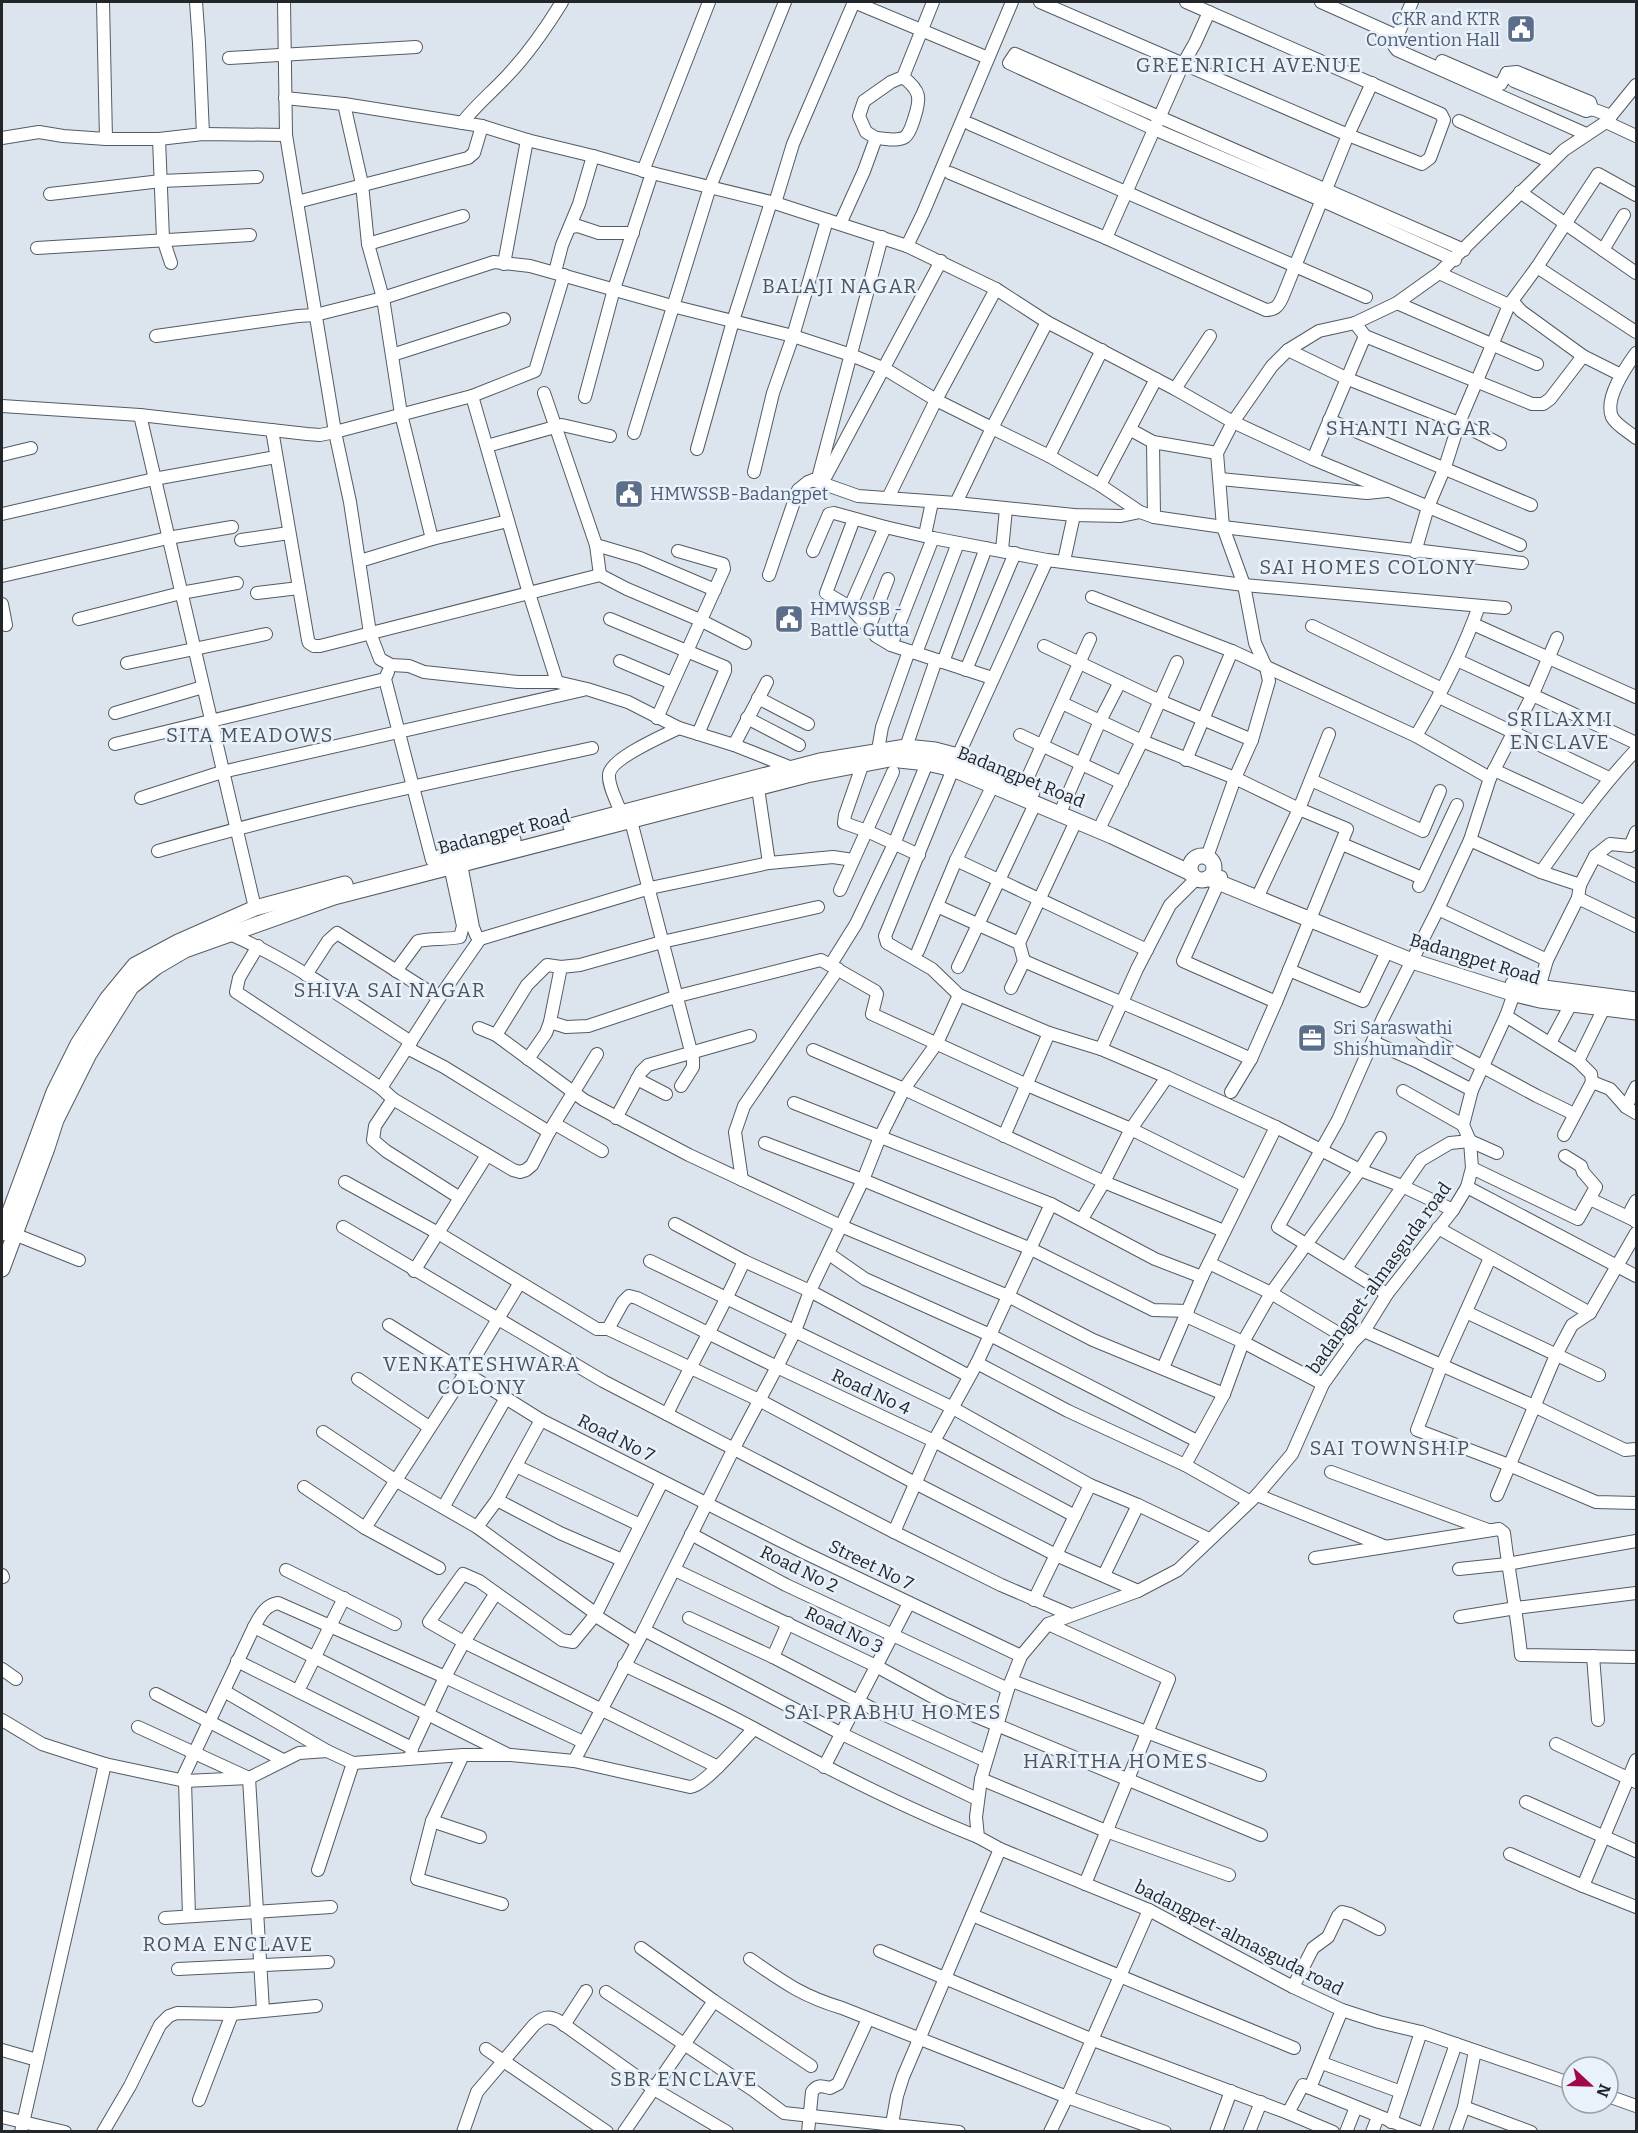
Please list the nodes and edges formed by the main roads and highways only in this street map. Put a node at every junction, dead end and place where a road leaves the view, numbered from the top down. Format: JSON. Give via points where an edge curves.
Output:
{"nodes":[{"id":1,"x":956,"y":763,"type":"junction"},
{"id":2,"x":626,"y":816,"type":"junction"},
{"id":3,"x":1207,"y":857,"type":"road end"},
{"id":4,"x":1206,"y":875,"type":"junction"},
{"id":5,"x":358,"y":885,"type":"junction"},
{"id":6,"x":1311,"y":918,"type":"junction"},
{"id":7,"x":1413,"y":958,"type":"junction"},
{"id":8,"x":1516,"y":989,"type":"junction"},
{"id":9,"x":1636,"y":1000,"type":"edge"},
{"id":10,"x":1636,"y":1012,"type":"edge"},
{"id":11,"x":8,"y":1234,"type":"edge"},
{"id":12,"x":2,"y":1269,"type":"edge"}],
"edges":[{"from":1,"to":2,"type":"main road","name":"Badangpet Road","via":[[890,759],[863,763]]},
{"from":1,"to":2,"type":"main road","name":"Badangpet Road","via":[[935,750],[878,750],[792,768]]},
{"from":1,"to":4,"type":"main road","name":"Badangpet Road","via":[[1102,823]]},
{"from":1,"to":4,"type":"main road","name":"Badangpet Road","via":[[992,787]]},
{"from":2,"to":5,"type":"main road","name":"Badangpet Road","via":[[456,865]]},
{"from":2,"to":5,"type":"main road","name":"Badangpet Road","via":[[432,860]]},
{"from":3,"to":4,"type":"main road","via":[[1197,857]]},
{"from":4,"to":6,"type":"main road","name":"Badangpet Road"},
{"from":5,"to":11,"type":"main road","name":"Badangpet Road","via":[[185,950],[131,987],[89,1054],[56,1120]]},
{"from":5,"to":11,"type":"main road","name":"Badangpet Road","via":[[255,908],[135,965],[78,1044],[54,1092]]},
{"from":6,"to":7,"type":"main road","name":"Badangpet Road"},
{"from":6,"to":7,"type":"main road","name":"Badangpet Road"},
{"from":7,"to":8,"type":"main road","name":"Badangpet Road"},
{"from":8,"to":9,"type":"main road","name":"Badangpet Road","via":[[1539,988]]},
{"from":8,"to":10,"type":"main road","name":"Badangpet Road","via":[[1571,1004]]},
{"from":11,"to":12,"type":"main road","name":"Badangpet Road"}]}
